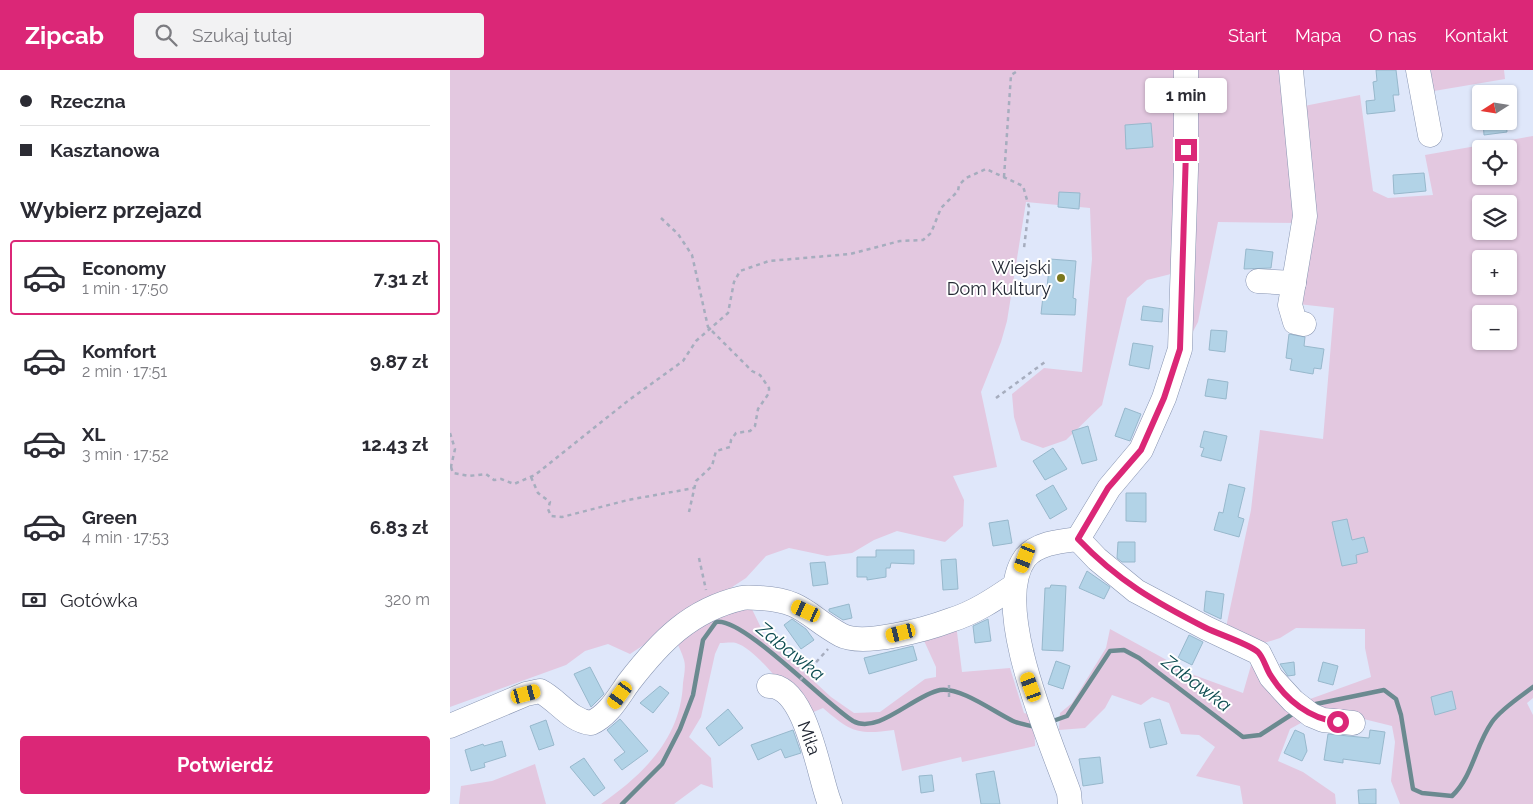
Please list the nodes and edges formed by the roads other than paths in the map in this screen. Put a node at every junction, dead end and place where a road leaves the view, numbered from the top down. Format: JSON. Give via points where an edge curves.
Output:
{"nodes":[{"id":1,"x":1186,"y":70,"type":"edge"},
{"id":2,"x":1291,"y":70,"type":"edge"},
{"id":3,"x":1418,"y":70,"type":"edge"},
{"id":4,"x":1430,"y":135,"type":"dead end"},
{"id":5,"x":1258,"y":281,"type":"dead end"},
{"id":6,"x":1294,"y":283,"type":"junction"},
{"id":7,"x":1304,"y":324,"type":"dead end"},
{"id":8,"x":1078,"y":539,"type":"junction"},
{"id":9,"x":1014,"y":586,"type":"junction"},
{"id":10,"x":769,"y":686,"type":"dead end"},
{"id":11,"x":1353,"y":723,"type":"dead end"},
{"id":12,"x":450,"y":726,"type":"edge"},
{"id":13,"x":830,"y":804,"type":"edge"},
{"id":14,"x":1070,"y":804,"type":"edge"}],
"edges":[{"from":1,"to":8,"type":"street","via":[[1180,349],[1164,398],[1141,450],[1108,488]]},
{"from":2,"to":6,"type":"street","via":[[1305,216]]},
{"from":3,"to":4,"type":"street"},
{"from":5,"to":6,"type":"street"},
{"from":6,"to":7,"type":"street","via":[[1290,305],[1295,322]]},
{"from":8,"to":9,"type":"street","via":[[1054,542],[1036,549],[1025,558]]},
{"from":8,"to":11,"type":"street","via":[[1136,591],[1258,653],[1271,677],[1302,708],[1323,720]]},
{"from":9,"to":12,"type":"street","via":[[992,602],[952,620],[864,640],[842,636],[782,599],[743,598],[710,608],[674,630],[608,711],[591,723],[582,722],[551,696],[540,691]]},
{"from":9,"to":14,"type":"street","via":[[1024,669]]},
{"from":10,"to":13,"type":"street","name":"Miła","via":[[787,694],[798,710],[812,738]]}]}
